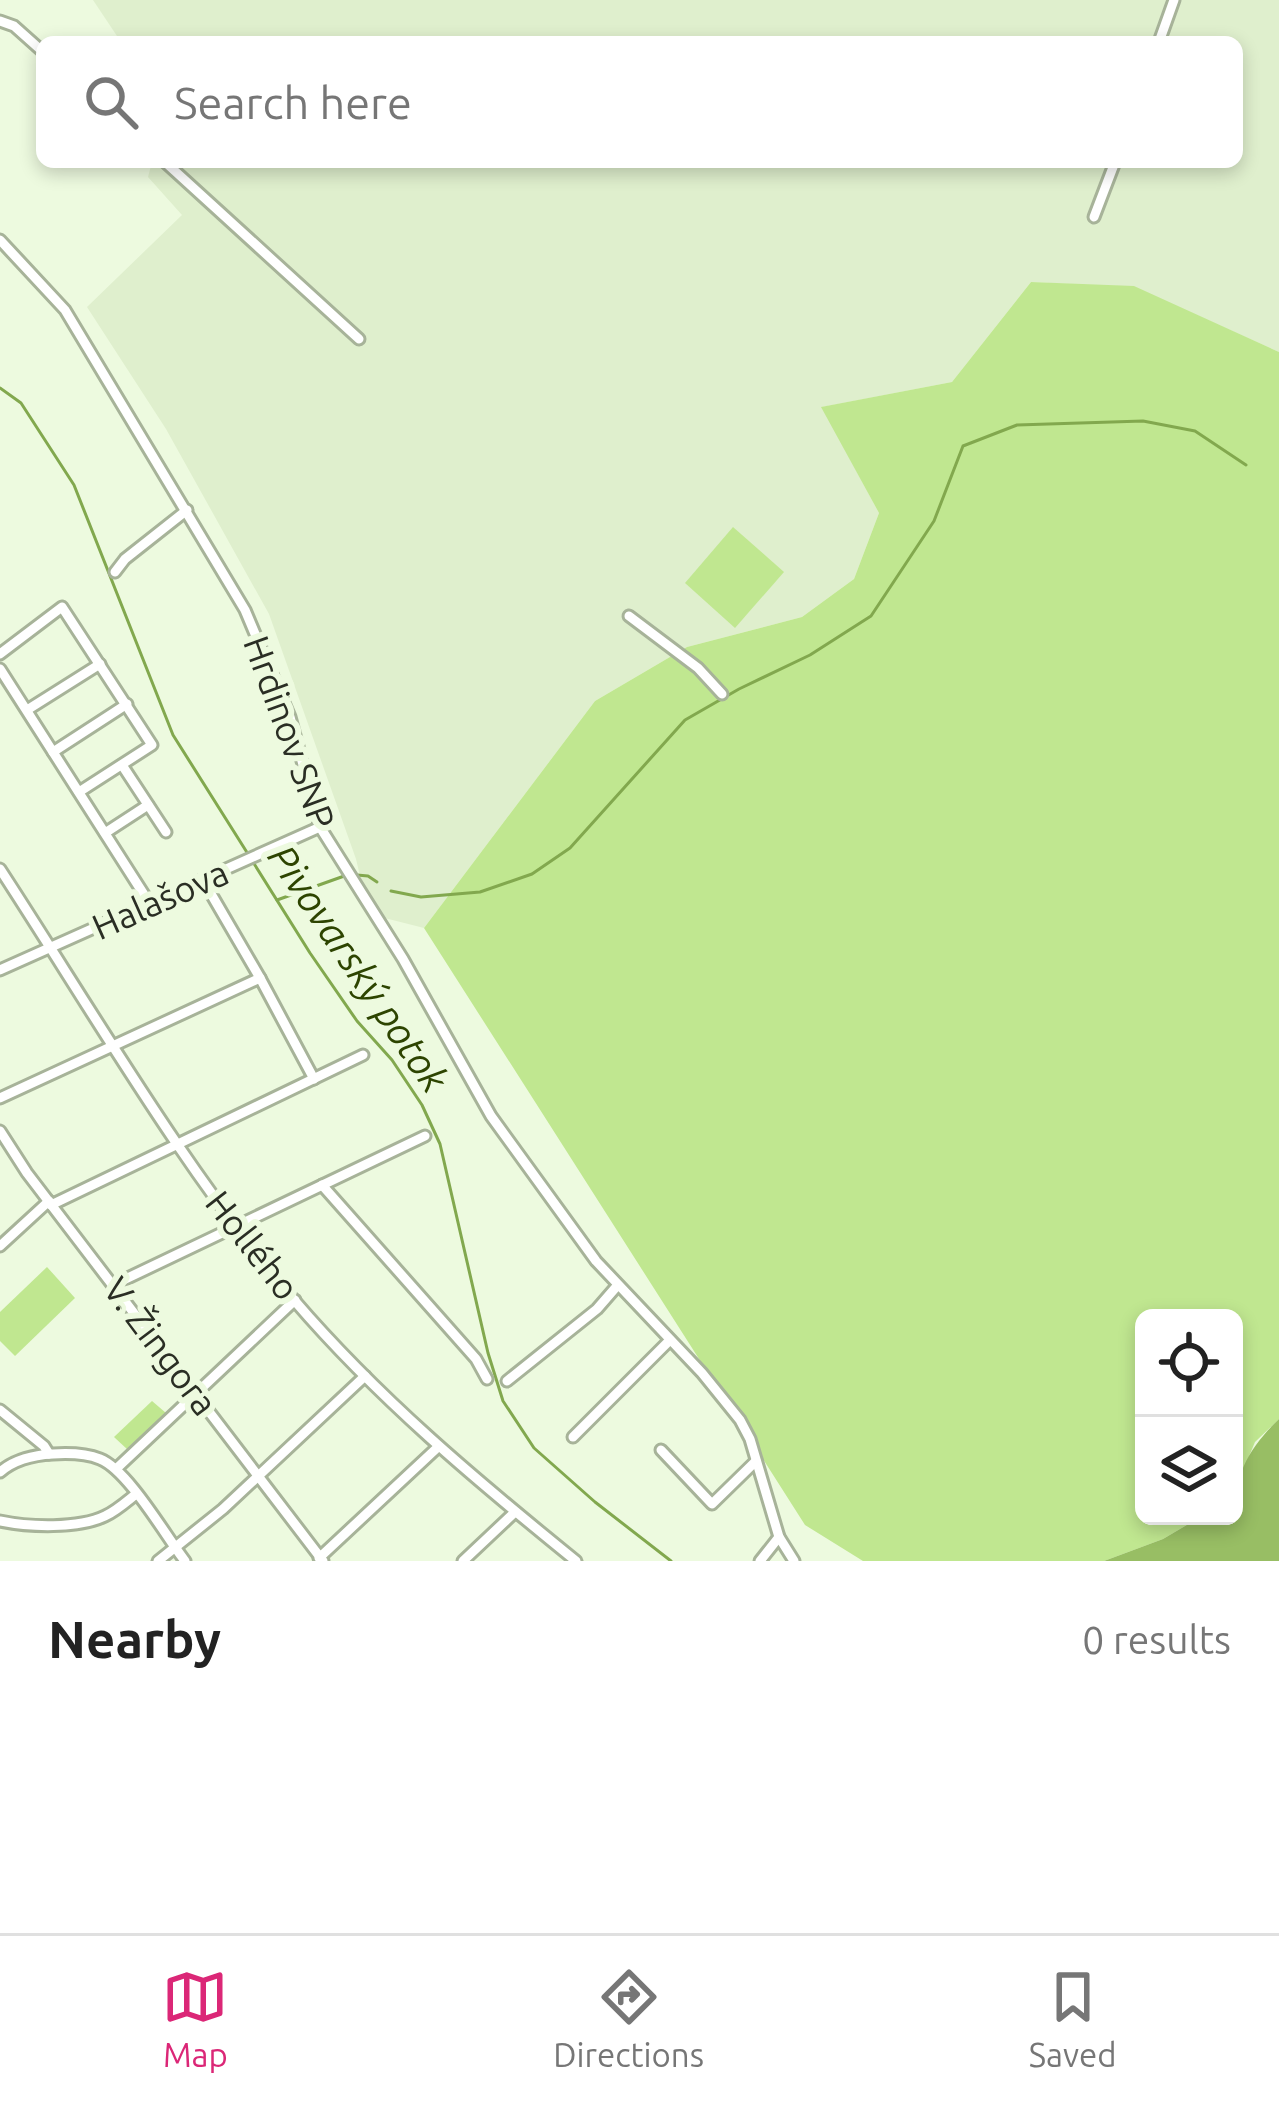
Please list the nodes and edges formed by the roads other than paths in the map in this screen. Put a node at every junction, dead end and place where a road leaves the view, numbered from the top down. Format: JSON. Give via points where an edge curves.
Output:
{"nodes":[{"id":1,"x":1174,"y":0,"type":"edge"},
{"id":2,"x":0,"y":26,"type":"edge"},
{"id":3,"x":1161,"y":36,"type":"edge"},
{"id":4,"x":36,"y":46,"type":"edge"},
{"id":5,"x":171,"y":168,"type":"edge"},
{"id":6,"x":1112,"y":168,"type":"edge"},
{"id":7,"x":1094,"y":218,"type":"dead end"},
{"id":8,"x":0,"y":240,"type":"edge"},
{"id":9,"x":359,"y":339,"type":"dead end"},
{"id":10,"x":187,"y":510,"type":"junction"},
{"id":11,"x":115,"y":572,"type":"dead end"},
{"id":12,"x":629,"y":616,"type":"dead end"},
{"id":13,"x":0,"y":655,"type":"edge"},
{"id":14,"x":100,"y":664,"type":"junction"},
{"id":15,"x":0,"y":669,"type":"edge"},
{"id":16,"x":722,"y":694,"type":"dead end"},
{"id":17,"x":127,"y":704,"type":"junction"},
{"id":18,"x":27,"y":710,"type":"junction"},
{"id":19,"x":53,"y":752,"type":"junction"},
{"id":20,"x":122,"y":765,"type":"junction"},
{"id":21,"x":79,"y":792,"type":"junction"},
{"id":22,"x":148,"y":805,"type":"junction"},
{"id":23,"x":320,"y":827,"type":"junction"},
{"id":24,"x":166,"y":832,"type":"dead end"},
{"id":25,"x":105,"y":833,"type":"junction"},
{"id":26,"x":0,"y":869,"type":"edge"},
{"id":27,"x":203,"y":880,"type":"junction"},
{"id":28,"x":150,"y":904,"type":"junction"},
{"id":29,"x":51,"y":948,"type":"junction"},
{"id":30,"x":0,"y":970,"type":"edge"},
{"id":31,"x":260,"y":978,"type":"junction"},
{"id":32,"x":113,"y":1046,"type":"junction"},
{"id":33,"x":363,"y":1055,"type":"dead end"},
{"id":34,"x":314,"y":1079,"type":"junction"},
{"id":35,"x":0,"y":1098,"type":"edge"},
{"id":36,"x":0,"y":1130,"type":"edge"},
{"id":37,"x":424,"y":1136,"type":"dead end"},
{"id":38,"x":177,"y":1145,"type":"junction"},
{"id":39,"x":322,"y":1185,"type":"junction"},
{"id":40,"x":50,"y":1203,"type":"junction"},
{"id":41,"x":236,"y":1227,"type":"junction"},
{"id":42,"x":0,"y":1246,"type":"edge"},
{"id":43,"x":113,"y":1285,"type":"junction"},
{"id":44,"x":617,"y":1286,"type":"junction"},
{"id":45,"x":295,"y":1300,"type":"junction"},
{"id":46,"x":670,"y":1340,"type":"junction"},
{"id":47,"x":364,"y":1376,"type":"junction"},
{"id":48,"x":487,"y":1379,"type":"dead end"},
{"id":49,"x":506,"y":1381,"type":"dead end"},
{"id":50,"x":196,"y":1394,"type":"junction"},
{"id":51,"x":0,"y":1410,"type":"edge"},
{"id":52,"x":573,"y":1437,"type":"dead end"},
{"id":53,"x":438,"y":1447,"type":"junction"},
{"id":54,"x":661,"y":1450,"type":"dead end"},
{"id":55,"x":49,"y":1454,"type":"junction"},
{"id":56,"x":757,"y":1461,"type":"junction"},
{"id":57,"x":116,"y":1469,"type":"junction"},
{"id":58,"x":0,"y":1472,"type":"edge"},
{"id":59,"x":259,"y":1476,"type":"junction"},
{"id":60,"x":136,"y":1494,"type":"junction"},
{"id":61,"x":515,"y":1512,"type":"junction"},
{"id":62,"x":0,"y":1521,"type":"edge"},
{"id":63,"x":779,"y":1537,"type":"junction"},
{"id":64,"x":175,"y":1548,"type":"junction"},
{"id":65,"x":320,"y":1560,"type":"edge"},
{"id":66,"x":158,"y":1561,"type":"edge"},
{"id":67,"x":185,"y":1561,"type":"edge"},
{"id":68,"x":463,"y":1561,"type":"edge"},
{"id":69,"x":576,"y":1561,"type":"edge"},
{"id":70,"x":760,"y":1561,"type":"edge"},
{"id":71,"x":794,"y":1561,"type":"edge"}],
"edges":[{"from":1,"to":3,"type":"street"},
{"from":2,"to":4,"type":"street","via":[[14,26]]},
{"from":5,"to":9,"type":"street"},
{"from":6,"to":7,"type":"street"},
{"from":8,"to":10,"type":"street","name":"Hrdinov SNP","via":[[65,310]]},
{"from":10,"to":11,"type":"street"},
{"from":10,"to":23,"type":"street","name":"Hrdinov SNP","via":[[280,688]]},
{"from":12,"to":16,"type":"street"},
{"from":13,"to":14,"type":"street","via":[[62,607]]},
{"from":14,"to":17,"type":"street"},
{"from":14,"to":18,"type":"street"},
{"from":15,"to":18,"type":"street"},
{"from":17,"to":19,"type":"street"},
{"from":17,"to":20,"type":"street","via":[[152,745]]},
{"from":18,"to":19,"type":"street"},
{"from":19,"to":21,"type":"street"},
{"from":20,"to":21,"type":"street"},
{"from":20,"to":22,"type":"street"},
{"from":21,"to":25,"type":"street"},
{"from":22,"to":24,"type":"street"},
{"from":22,"to":25,"type":"street"},
{"from":23,"to":27,"type":"street","name":"Halašova"},
{"from":23,"to":44,"type":"street","name":"Hrdinov SNP","via":[[491,1116]]},
{"from":25,"to":28,"type":"street"},
{"from":26,"to":29,"type":"street","name":"Hollého"},
{"from":27,"to":28,"type":"street","name":"Halašova"},
{"from":27,"to":31,"type":"street"},
{"from":28,"to":29,"type":"street","name":"Halašova"},
{"from":29,"to":30,"type":"street","name":"Halašova"},
{"from":29,"to":32,"type":"street","name":"Hollého"},
{"from":31,"to":32,"type":"street"},
{"from":31,"to":34,"type":"street"},
{"from":32,"to":35,"type":"street"},
{"from":32,"to":38,"type":"street","name":"Hollého"},
{"from":33,"to":34,"type":"street"},
{"from":34,"to":38,"type":"street"},
{"from":36,"to":40,"type":"street","name":"V. Žingora"},
{"from":37,"to":39,"type":"street"},
{"from":38,"to":40,"type":"street"},
{"from":38,"to":41,"type":"street","name":"Hollého"},
{"from":39,"to":41,"type":"street"},
{"from":39,"to":48,"type":"street"},
{"from":40,"to":42,"type":"street"},
{"from":40,"to":43,"type":"street","name":"V. Žingora"},
{"from":41,"to":43,"type":"street"},
{"from":41,"to":45,"type":"street","name":"Hollého"},
{"from":43,"to":50,"type":"street","name":"V. Žingora"},
{"from":44,"to":46,"type":"street","name":"Hrdinov SNP"},
{"from":44,"to":49,"type":"street"},
{"from":45,"to":47,"type":"street","name":"Hollého"},
{"from":45,"to":50,"type":"street"},
{"from":46,"to":52,"type":"street"},
{"from":46,"to":56,"type":"street","name":"Hrdinov SNP","via":[[740,1420]]},
{"from":47,"to":53,"type":"street","name":"Hollého"},
{"from":47,"to":59,"type":"street"},
{"from":50,"to":57,"type":"street"},
{"from":50,"to":59,"type":"street","name":"V. Žingora"},
{"from":51,"to":55,"type":"street"},
{"from":53,"to":61,"type":"street","name":"Hollého"},
{"from":53,"to":65,"type":"street"},
{"from":54,"to":56,"type":"street","via":[[712,1504]]},
{"from":55,"to":57,"type":"street","via":[[91,1456]]},
{"from":55,"to":58,"type":"street"},
{"from":56,"to":63,"type":"street","name":"Hrdinov SNP"},
{"from":57,"to":60,"type":"street"},
{"from":59,"to":64,"type":"street"},
{"from":59,"to":65,"type":"street","name":"V. Žingora"},
{"from":60,"to":62,"type":"street","via":[[86,1522]]},
{"from":60,"to":64,"type":"street"},
{"from":61,"to":68,"type":"street"},
{"from":61,"to":69,"type":"street","name":"Hollého"},
{"from":63,"to":70,"type":"street"},
{"from":63,"to":71,"type":"street","name":"Hrdinov SNP"},
{"from":64,"to":66,"type":"street"},
{"from":64,"to":67,"type":"street"}]}
